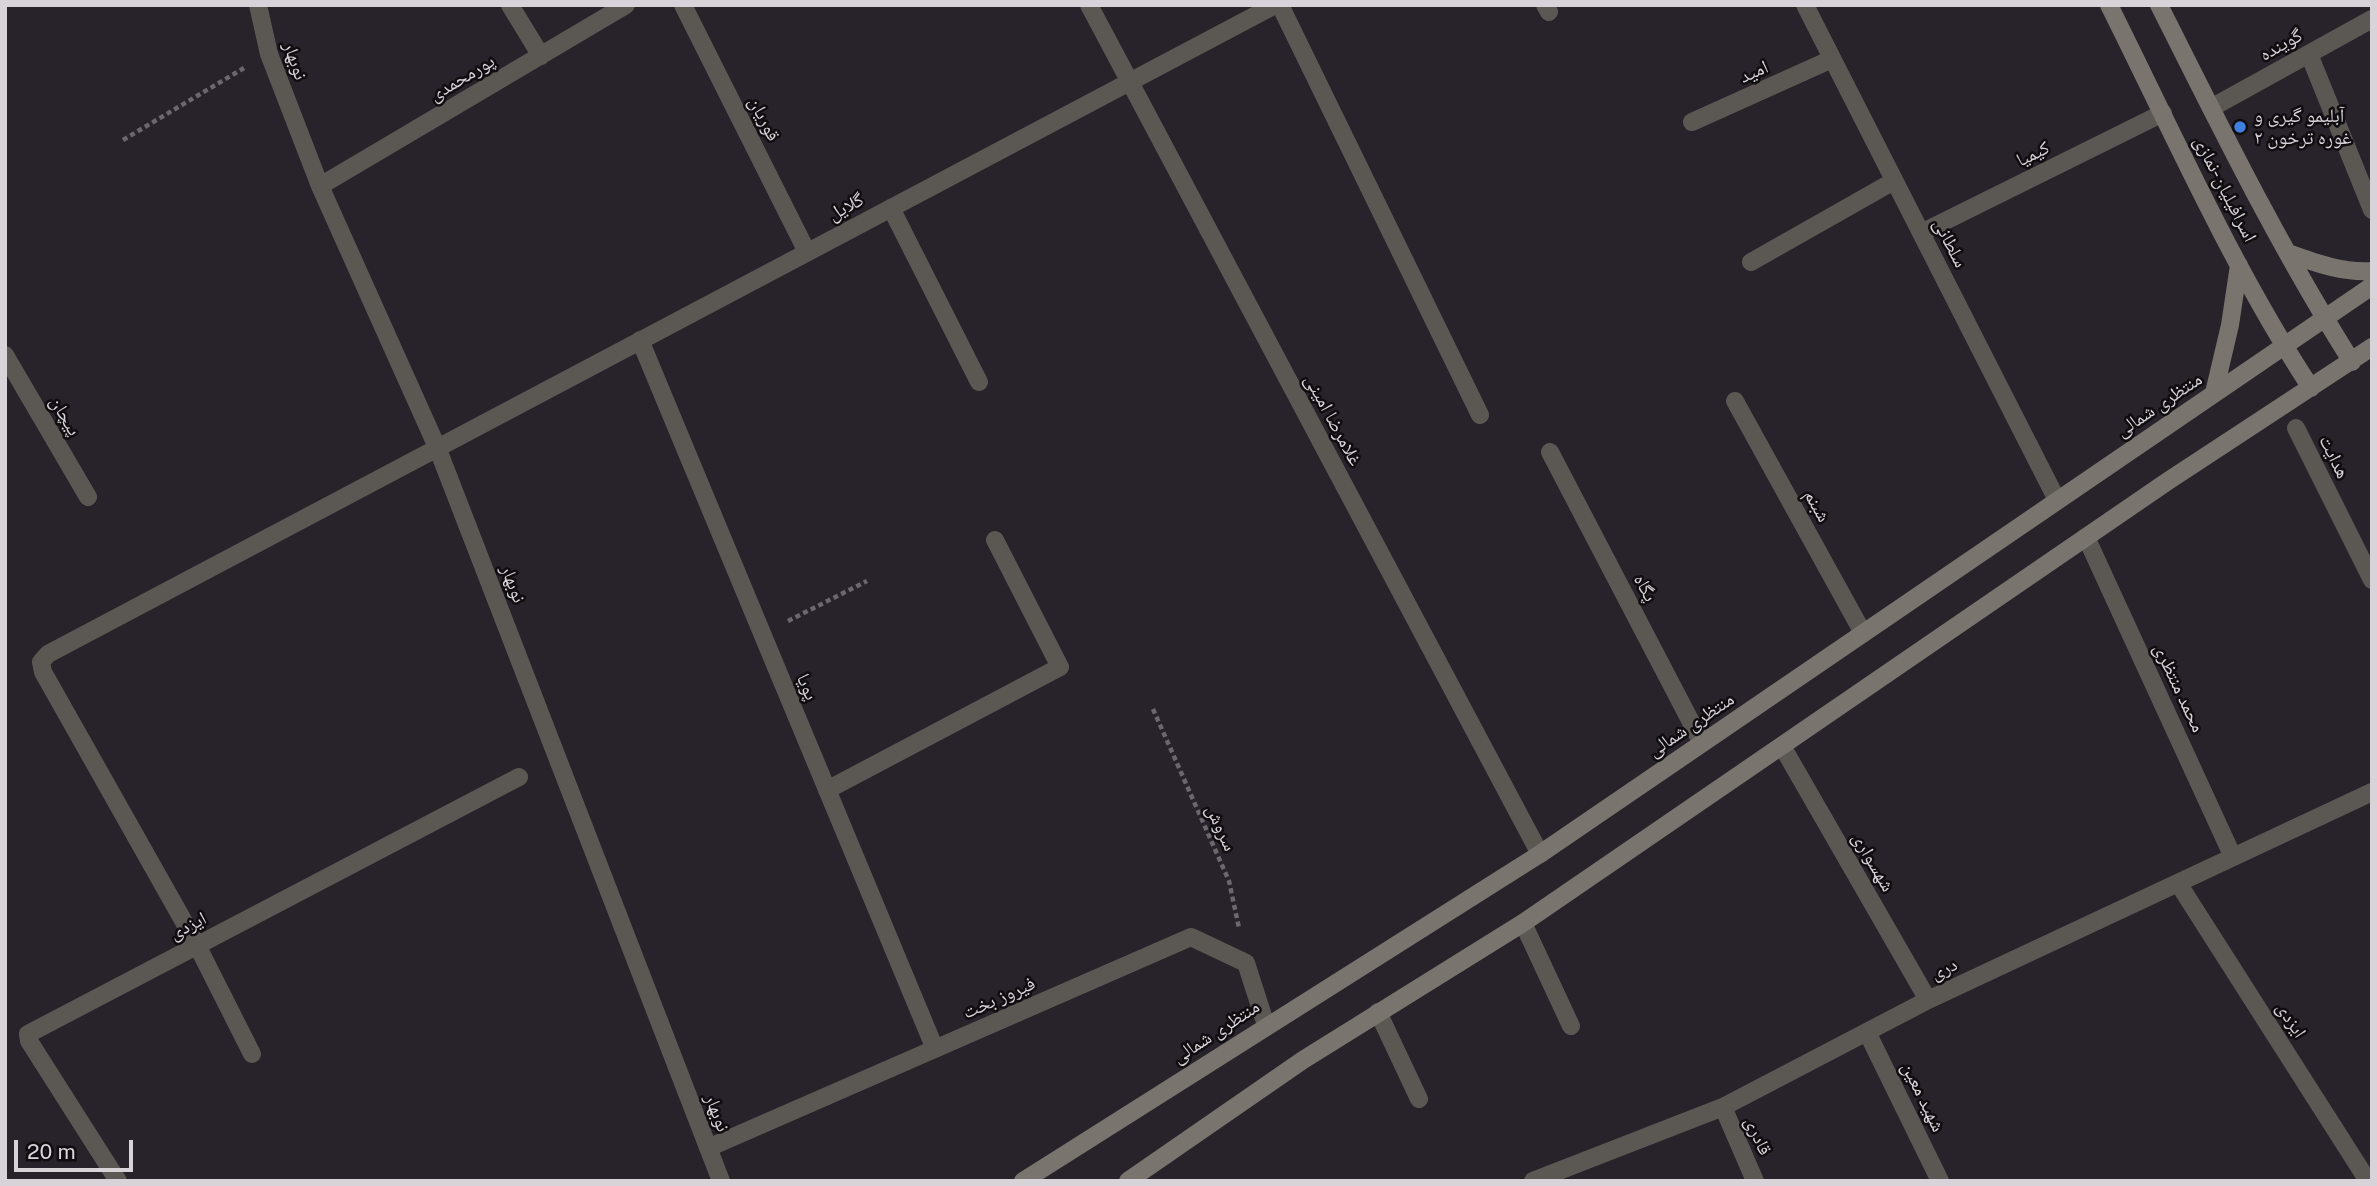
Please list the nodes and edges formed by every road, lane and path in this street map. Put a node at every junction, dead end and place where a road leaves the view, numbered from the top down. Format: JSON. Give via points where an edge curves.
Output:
{"nodes":[{"id":1,"x":258,"y":5,"type":"edge"},
{"id":2,"x":510,"y":5,"type":"edge"},
{"id":3,"x":626,"y":5,"type":"edge"},
{"id":4,"x":683,"y":5,"type":"edge"},
{"id":5,"x":1089,"y":5,"type":"edge"},
{"id":6,"x":1277,"y":5,"type":"edge"},
{"id":7,"x":1805,"y":5,"type":"edge"},
{"id":8,"x":2109,"y":5,"type":"edge"},
{"id":9,"x":2159,"y":5,"type":"edge"},
{"id":10,"x":2372,"y":19,"type":"edge"},
{"id":11,"x":269,"y":54,"type":"junction"},
{"id":12,"x":2309,"y":54,"type":"junction"},
{"id":13,"x":541,"y":56,"type":"junction"},
{"id":14,"x":1832,"y":59,"type":"junction"},
{"id":15,"x":1130,"y":82,"type":"junction"},
{"id":16,"x":2211,"y":108,"type":"junction"},
{"id":17,"x":2163,"y":113,"type":"junction"},
{"id":18,"x":1692,"y":122,"type":"dead end"},
{"id":19,"x":123,"y":140,"type":"dead end"},
{"id":20,"x":1895,"y":181,"type":"junction"},
{"id":21,"x":320,"y":186,"type":"junction"},
{"id":22,"x":891,"y":208,"type":"junction"},
{"id":23,"x":2372,"y":210,"type":"edge"},
{"id":24,"x":1921,"y":233,"type":"junction"},
{"id":25,"x":807,"y":252,"type":"junction"},
{"id":26,"x":2288,"y":253,"type":"junction"},
{"id":27,"x":1751,"y":262,"type":"dead end"},
{"id":28,"x":2239,"y":265,"type":"junction"},
{"id":29,"x":2372,"y":271,"type":"edge"},
{"id":30,"x":2372,"y":286,"type":"edge"},
{"id":31,"x":2325,"y":319,"type":"junction"},
{"id":32,"x":640,"y":340,"type":"junction"},
{"id":33,"x":2284,"y":347,"type":"junction"},
{"id":34,"x":2372,"y":347,"type":"edge"},
{"id":35,"x":5,"y":355,"type":"edge"},
{"id":36,"x":2352,"y":362,"type":"junction"},
{"id":37,"x":979,"y":382,"type":"dead end"},
{"id":38,"x":2311,"y":388,"type":"junction"},
{"id":39,"x":2214,"y":393,"type":"junction"},
{"id":40,"x":1735,"y":401,"type":"dead end"},
{"id":41,"x":1480,"y":415,"type":"dead end"},
{"id":42,"x":2296,"y":428,"type":"dead end"},
{"id":43,"x":437,"y":447,"type":"junction"},
{"id":44,"x":1550,"y":452,"type":"dead end"},
{"id":45,"x":88,"y":497,"type":"dead end"},
{"id":46,"x":2057,"y":500,"type":"junction"},
{"id":47,"x":2086,"y":537,"type":"junction"},
{"id":48,"x":995,"y":540,"type":"dead end"},
{"id":49,"x":2372,"y":580,"type":"edge"},
{"id":50,"x":866,"y":581,"type":"dead end"},
{"id":51,"x":1863,"y":633,"type":"junction"},
{"id":52,"x":762,"y":634,"type":"junction"},
{"id":53,"x":1153,"y":709,"type":"dead end"},
{"id":54,"x":1702,"y":743,"type":"junction"},
{"id":55,"x":1782,"y":746,"type":"junction"},
{"id":56,"x":519,"y":777,"type":"dead end"},
{"id":57,"x":827,"y":790,"type":"junction"},
{"id":58,"x":2372,"y":792,"type":"edge"},
{"id":59,"x":1540,"y":854,"type":"junction"},
{"id":60,"x":2233,"y":857,"type":"junction"},
{"id":61,"x":2178,"y":883,"type":"junction"},
{"id":62,"x":1523,"y":923,"type":"junction"},
{"id":63,"x":197,"y":945,"type":"junction"},
{"id":64,"x":1246,"y":963,"type":"junction"},
{"id":65,"x":1928,"y":1000,"type":"junction"},
{"id":66,"x":1378,"y":1012,"type":"junction"},
{"id":67,"x":1266,"y":1025,"type":"junction"},
{"id":68,"x":1571,"y":1026,"type":"dead end"},
{"id":69,"x":1867,"y":1032,"type":"junction"},
{"id":70,"x":935,"y":1049,"type":"junction"},
{"id":71,"x":252,"y":1054,"type":"dead end"},
{"id":72,"x":1419,"y":1099,"type":"dead end"},
{"id":73,"x":1723,"y":1107,"type":"junction"},
{"id":74,"x":708,"y":1148,"type":"junction"},
{"id":75,"x":118,"y":1181,"type":"edge"},
{"id":76,"x":722,"y":1181,"type":"edge"},
{"id":77,"x":1023,"y":1181,"type":"edge"},
{"id":78,"x":1128,"y":1181,"type":"edge"},
{"id":79,"x":1533,"y":1181,"type":"edge"},
{"id":80,"x":1755,"y":1181,"type":"edge"},
{"id":81,"x":1940,"y":1181,"type":"edge"},
{"id":82,"x":2368,"y":1181,"type":"edge"}],
"edges":[{"from":1,"to":11,"type":"street","name":"نوبهار"},
{"from":2,"to":13,"type":"street"},
{"from":3,"to":13,"type":"street","name":"پورمحمدی"},
{"from":4,"to":25,"type":"street","name":"قوریان"},
{"from":5,"to":15,"type":"street","name":"غلامرضا امینی"},
{"from":6,"to":15,"type":"street","name":"گلایل"},
{"from":6,"to":41,"type":"street"},
{"from":7,"to":14,"type":"street","name":"سلطانی"},
{"from":8,"to":17,"type":"main road","name":"اسرافیلیان-نمازی"},
{"from":9,"to":16,"type":"main road","name":"اسرافیلیان-نمازی"},
{"from":10,"to":12,"type":"street","name":"گوینده"},
{"from":11,"to":19,"type":"path"},
{"from":11,"to":21,"type":"street","name":"نوبهار"},
{"from":12,"to":16,"type":"street","name":"گوینده"},
{"from":12,"to":23,"type":"street"},
{"from":13,"to":21,"type":"street","name":"پورمحمدی"},
{"from":14,"to":18,"type":"street","name":"امید"},
{"from":14,"to":20,"type":"street","name":"سلطانی"},
{"from":15,"to":22,"type":"street","name":"گلایل"},
{"from":15,"to":59,"type":"street","name":"غلامرضا امینی"},
{"from":16,"to":26,"type":"main road","name":"اسرافیلیان-نمازی"},
{"from":17,"to":24,"type":"street","name":"کیمیا"},
{"from":17,"to":28,"type":"main road","name":"اسرافیلیان-نمازی"},
{"from":20,"to":24,"type":"street","name":"سلطانی"},
{"from":20,"to":27,"type":"street"},
{"from":21,"to":43,"type":"street","name":"نوبهار"},
{"from":22,"to":25,"type":"street","name":"گلایل"},
{"from":22,"to":37,"type":"street"},
{"from":24,"to":46,"type":"street","name":"سلطانی"},
{"from":25,"to":32,"type":"street","name":"گلایل"},
{"from":26,"to":29,"type":"main road","via":[[2330,268]]},
{"from":26,"to":31,"type":"main road","name":"اسرافیلیان-نمازی"},
{"from":28,"to":33,"type":"main road","name":"اسرافیلیان-نمازی"},
{"from":28,"to":39,"type":"main road"},
{"from":30,"to":31,"type":"main road","name":"منتظری شمالی"},
{"from":31,"to":33,"type":"main road","name":"منتظری شمالی"},
{"from":31,"to":36,"type":"main road","name":"اسرافیلیان-نمازی"},
{"from":32,"to":43,"type":"street","name":"گلایل"},
{"from":32,"to":52,"type":"street","name":"پویا"},
{"from":33,"to":38,"type":"main road","name":"اسرافیلیان-نمازی"},
{"from":33,"to":39,"type":"main road","name":"منتظری شمالی"},
{"from":34,"to":36,"type":"main road"},
{"from":35,"to":45,"type":"street","name":"پیچان"},
{"from":36,"to":38,"type":"main road"},
{"from":38,"to":47,"type":"main road"},
{"from":39,"to":46,"type":"main road","name":"منتظری شمالی"},
{"from":40,"to":51,"type":"street","name":"شبنم"},
{"from":42,"to":49,"type":"street","name":"هدایت"},
{"from":43,"to":63,"type":"street","name":"گلایل","via":[[48,654],[41,662]]},
{"from":43,"to":74,"type":"street","name":"نوبهار"},
{"from":44,"to":54,"type":"street","name":"پگاه"},
{"from":46,"to":51,"type":"main road","name":"منتظری شمالی"},
{"from":47,"to":55,"type":"main road"},
{"from":47,"to":60,"type":"street","name":"محمد منتظری"},
{"from":48,"to":57,"type":"street","via":[[1060,667]]},
{"from":50,"to":52,"type":"path"},
{"from":51,"to":54,"type":"main road","name":"منتظری شمالی"},
{"from":52,"to":57,"type":"street","name":"پویا"},
{"from":53,"to":64,"type":"path","name":"سروش","via":[[1229,881]]},
{"from":54,"to":59,"type":"main road","name":"منتظری شمالی"},
{"from":55,"to":62,"type":"main road"},
{"from":55,"to":65,"type":"street","name":"شهسواری"},
{"from":56,"to":63,"type":"street","name":"ایزدی"},
{"from":57,"to":70,"type":"street","name":"پویا"},
{"from":58,"to":60,"type":"street","name":"دری"},
{"from":59,"to":67,"type":"main road","name":"منتظری شمالی"},
{"from":60,"to":61,"type":"street","name":"دری"},
{"from":61,"to":65,"type":"street","name":"دری"},
{"from":61,"to":82,"type":"street","name":"ایزدی"},
{"from":62,"to":66,"type":"main road"},
{"from":62,"to":68,"type":"street"},
{"from":63,"to":71,"type":"street"},
{"from":63,"to":75,"type":"street","name":"ایزدی","via":[[28,1034]]},
{"from":64,"to":67,"type":"street"},
{"from":64,"to":70,"type":"street","name":"فیروز بخت","via":[[1191,937]]},
{"from":65,"to":69,"type":"street","name":"دری"},
{"from":66,"to":72,"type":"street"},
{"from":66,"to":78,"type":"main road"},
{"from":67,"to":77,"type":"main road","name":"منتظری شمالی"},
{"from":69,"to":73,"type":"street","name":"دری"},
{"from":69,"to":81,"type":"street","name":"شهید معین"},
{"from":70,"to":74,"type":"street","name":"فیروز بخت"},
{"from":73,"to":79,"type":"street","name":"دری"},
{"from":73,"to":80,"type":"street","name":"قادری"},
{"from":74,"to":76,"type":"street","name":"نوبهار"}]}
